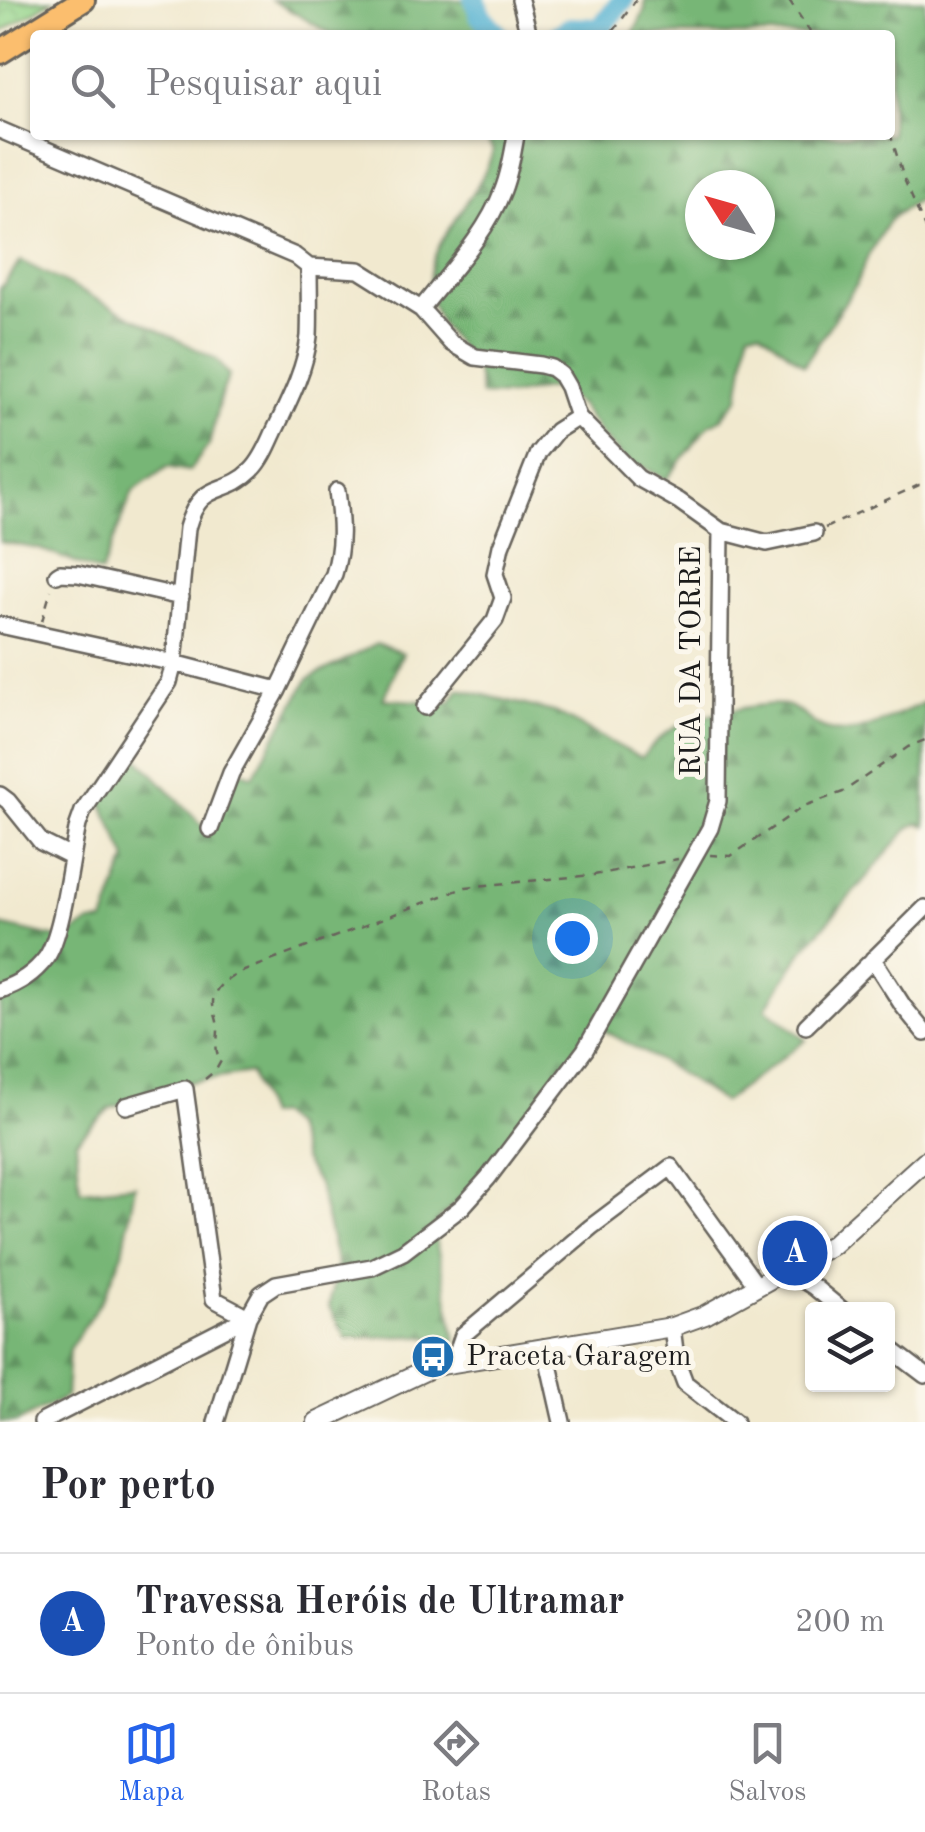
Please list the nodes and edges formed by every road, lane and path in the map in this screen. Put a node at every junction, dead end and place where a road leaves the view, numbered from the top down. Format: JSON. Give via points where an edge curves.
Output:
{"nodes":[{"id":1,"x":83,"y":0,"type":"edge"},
{"id":2,"x":520,"y":0,"type":"edge"},
{"id":3,"x":636,"y":0,"type":"edge"},
{"id":4,"x":789,"y":0,"type":"edge"},
{"id":5,"x":35,"y":30,"type":"edge"},
{"id":6,"x":528,"y":30,"type":"edge"},
{"id":7,"x":615,"y":30,"type":"edge"},
{"id":8,"x":809,"y":30,"type":"edge"},
{"id":9,"x":30,"y":33,"type":"edge"},
{"id":10,"x":0,"y":52,"type":"edge"},
{"id":11,"x":0,"y":130,"type":"edge"},
{"id":12,"x":515,"y":140,"type":"edge"},
{"id":13,"x":892,"y":140,"type":"edge"},
{"id":14,"x":925,"y":228,"type":"edge"},
{"id":15,"x":309,"y":266,"type":"junction"},
{"id":16,"x":421,"y":309,"type":"junction"},
{"id":17,"x":578,"y":416,"type":"junction"},
{"id":18,"x":925,"y":485,"type":"edge"},
{"id":19,"x":337,"y":491,"type":"dead end"},
{"id":20,"x":721,"y":531,"type":"junction"},
{"id":21,"x":814,"y":532,"type":"joint"},
{"id":22,"x":57,"y":575,"type":"joint"},
{"id":23,"x":180,"y":597,"type":"junction"},
{"id":24,"x":0,"y":624,"type":"edge"},
{"id":25,"x":38,"y":634,"type":"junction"},
{"id":26,"x":174,"y":663,"type":"junction"},
{"id":27,"x":278,"y":690,"type":"junction"},
{"id":28,"x":425,"y":707,"type":"dead end"},
{"id":29,"x":925,"y":740,"type":"edge"},
{"id":30,"x":0,"y":794,"type":"edge"},
{"id":31,"x":210,"y":829,"type":"dead end"},
{"id":32,"x":694,"y":856,"type":"junction"},
{"id":33,"x":72,"y":857,"type":"junction"},
{"id":34,"x":925,"y":908,"type":"edge"},
{"id":35,"x":873,"y":959,"type":"junction"},
{"id":36,"x":0,"y":990,"type":"edge"},
{"id":37,"x":806,"y":1026,"type":"dead end"},
{"id":38,"x":925,"y":1033,"type":"edge"},
{"id":39,"x":205,"y":1079,"type":"dead end"},
{"id":40,"x":126,"y":1106,"type":"dead end"},
{"id":41,"x":925,"y":1161,"type":"edge"},
{"id":42,"x":787,"y":1270,"type":"junction"},
{"id":43,"x":757,"y":1286,"type":"junction"},
{"id":44,"x":832,"y":1302,"type":"edge"},
{"id":45,"x":248,"y":1317,"type":"junction"},
{"id":46,"x":672,"y":1328,"type":"junction"},
{"id":47,"x":546,"y":1347,"type":"junction"},
{"id":48,"x":895,"y":1351,"type":"edge"},
{"id":49,"x":454,"y":1361,"type":"junction"},
{"id":50,"x":925,"y":1375,"type":"edge"},
{"id":51,"x":42,"y":1422,"type":"edge"},
{"id":52,"x":216,"y":1422,"type":"edge"},
{"id":53,"x":317,"y":1422,"type":"edge"},
{"id":54,"x":562,"y":1422,"type":"edge"},
{"id":55,"x":735,"y":1422,"type":"edge"}],
"edges":[{"from":1,"to":5,"type":"main road"},
{"from":2,"to":6,"type":"street"},
{"from":3,"to":7,"type":"path"},
{"from":4,"to":8,"type":"path"},
{"from":9,"to":10,"type":"main road"},
{"from":11,"to":15,"type":"street","name":"RUA DA TORRE"},
{"from":12,"to":16,"type":"street","via":[[490,217]]},
{"from":13,"to":14,"type":"path"},
{"from":15,"to":16,"type":"street","name":"RUA DA TORRE","via":[[360,270]]},
{"from":15,"to":23,"type":"street","via":[[309,340],[293,394],[252,470],[198,502]]},
{"from":16,"to":17,"type":"street","name":"RUA DA TORRE","via":[[451,344],[474,357],[552,368],[568,387]]},
{"from":17,"to":20,"type":"street","name":"RUA DA TORRE","via":[[638,478]]},
{"from":17,"to":28,"type":"street","via":[[538,453],[501,546],[495,574],[503,598],[495,620]]},
{"from":18,"to":21,"type":"path"},
{"from":19,"to":27,"type":"street","via":[[340,554]]},
{"from":20,"to":21,"type":"street","via":[[767,542]]},
{"from":20,"to":32,"type":"street","name":"RUA DA TORRE","via":[[718,801]]},
{"from":22,"to":23,"type":"street"},
{"from":22,"to":25,"type":"path"},
{"from":23,"to":26,"type":"street"},
{"from":24,"to":25,"type":"street"},
{"from":25,"to":26,"type":"street"},
{"from":26,"to":27,"type":"street"},
{"from":26,"to":33,"type":"street","via":[[166,687],[83,812]]},
{"from":27,"to":31,"type":"street","via":[[231,774]]},
{"from":29,"to":32,"type":"path","via":[[843,792],[804,806],[731,856]]},
{"from":30,"to":33,"type":"street","via":[[41,842]]},
{"from":32,"to":39,"type":"path","via":[[466,888],[244,971],[214,995],[221,1061]]},
{"from":32,"to":45,"type":"street","name":"RUA DA TORRE","via":[[585,1050],[462,1207],[372,1267],[276,1284]]},
{"from":33,"to":36,"type":"street","via":[[47,957]]},
{"from":34,"to":35,"type":"street"},
{"from":35,"to":37,"type":"street"},
{"from":35,"to":38,"type":"street"},
{"from":40,"to":45,"type":"street","via":[[185,1090],[214,1299]]},
{"from":41,"to":42,"type":"street","via":[[832,1245]]},
{"from":42,"to":43,"type":"street"},
{"from":42,"to":44,"type":"street"},
{"from":43,"to":46,"type":"street"},
{"from":43,"to":49,"type":"street","via":[[671,1167],[462,1335]]},
{"from":45,"to":51,"type":"street"},
{"from":45,"to":52,"type":"street","name":"RUA DA TORRE"},
{"from":46,"to":47,"type":"street"},
{"from":46,"to":55,"type":"street","via":[[685,1383]]},
{"from":47,"to":49,"type":"street"},
{"from":47,"to":54,"type":"street"},
{"from":48,"to":50,"type":"street"},
{"from":49,"to":53,"type":"street"}]}
